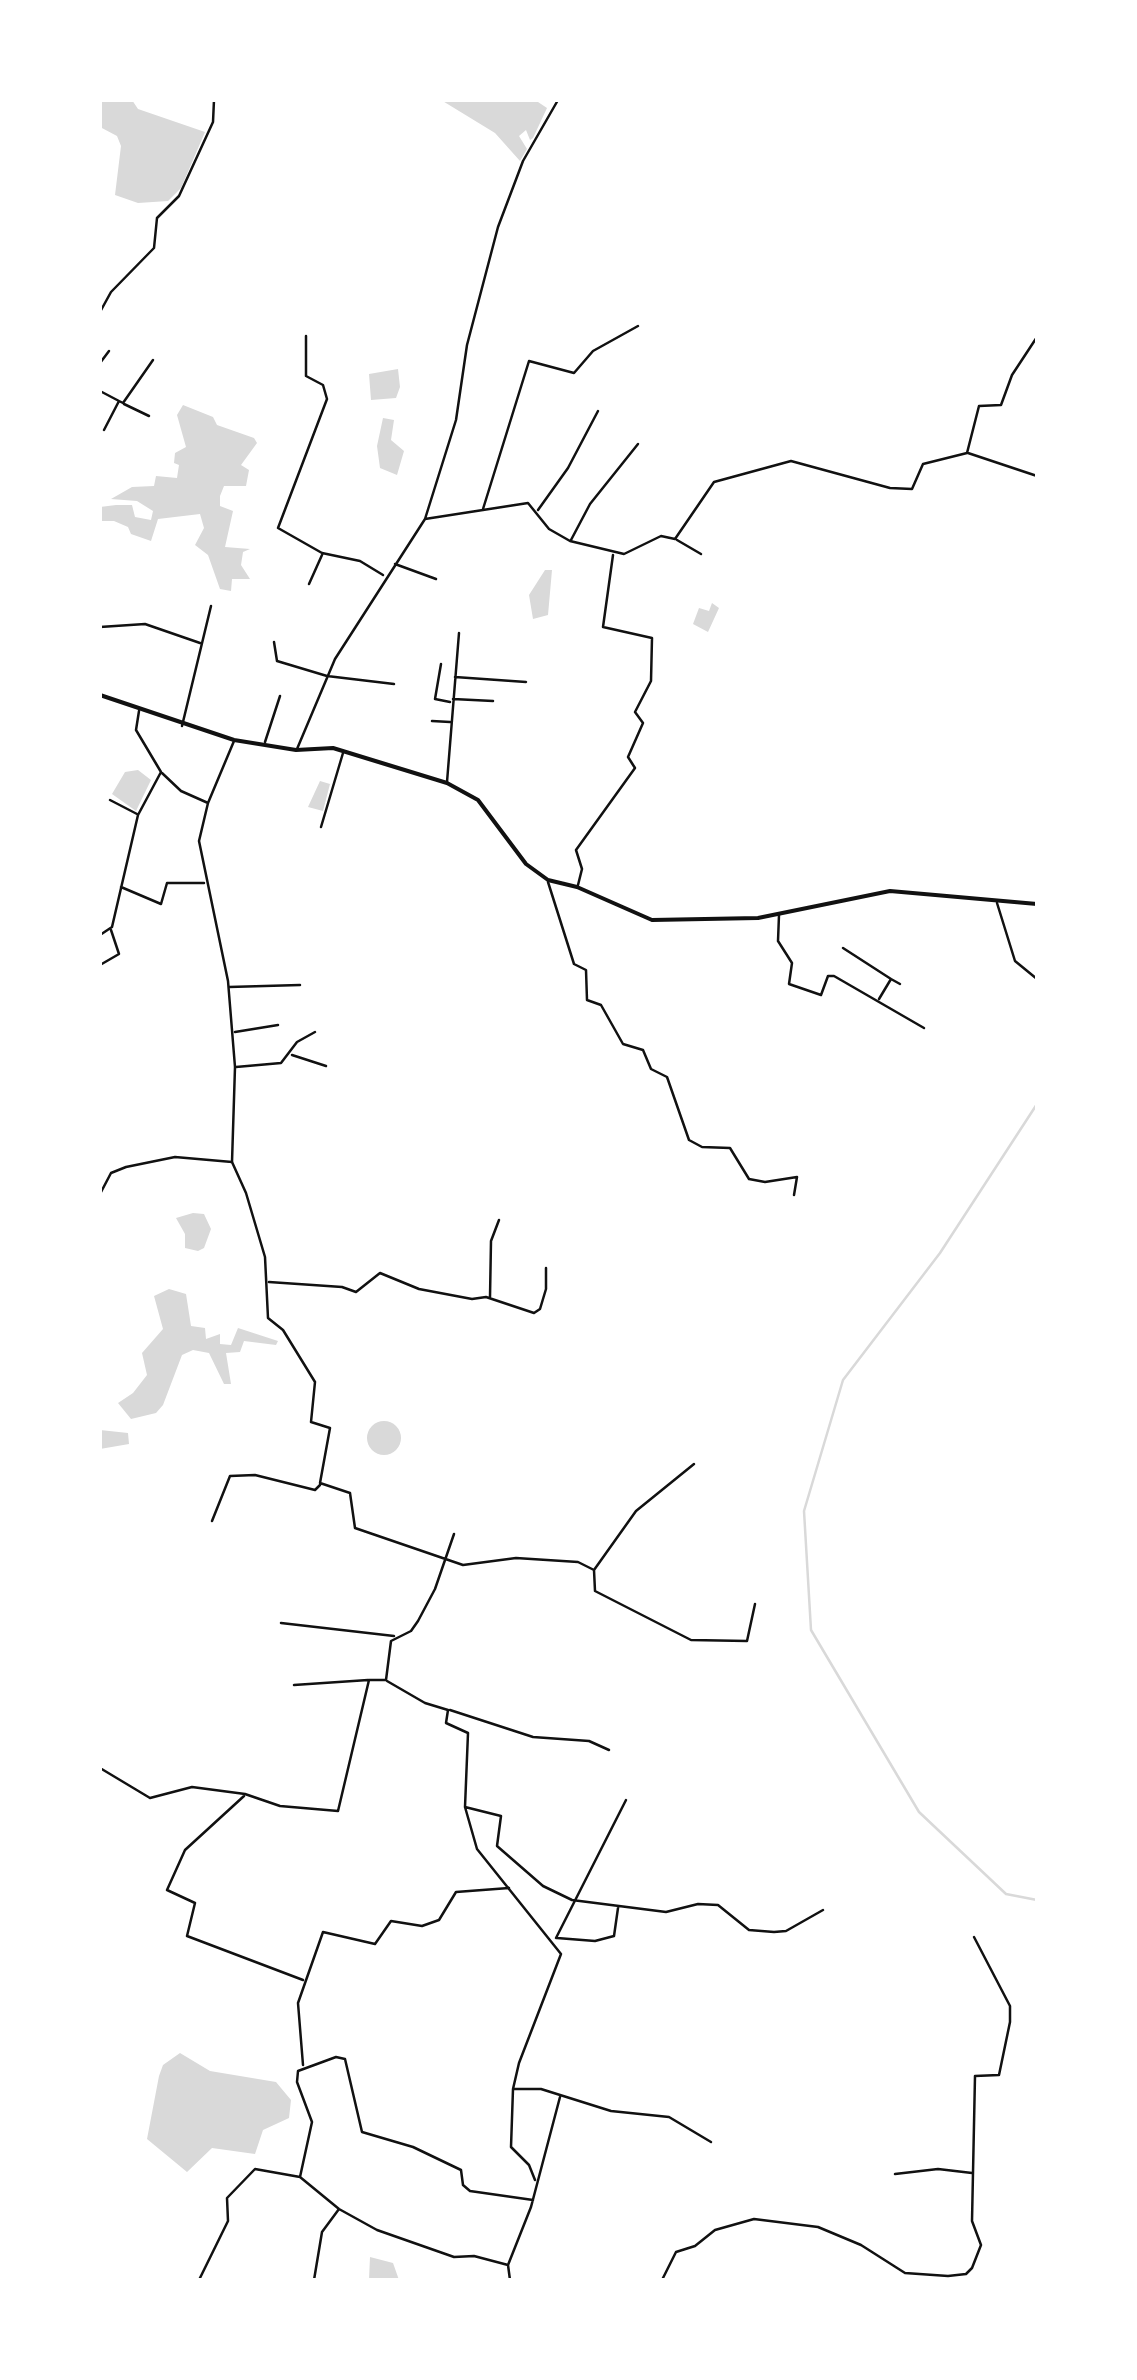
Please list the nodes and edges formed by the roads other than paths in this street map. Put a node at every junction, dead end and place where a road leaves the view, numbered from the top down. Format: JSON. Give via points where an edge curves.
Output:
{"nodes":[{"id":1,"x":214,"y":100,"type":"edge"},
{"id":2,"x":558,"y":100,"type":"edge"},
{"id":3,"x":100,"y":312,"type":"edge"},
{"id":4,"x":638,"y":326,"type":"dead end"},
{"id":5,"x":306,"y":336,"type":"dead end"},
{"id":6,"x":1037,"y":338,"type":"edge"},
{"id":7,"x":109,"y":350,"type":"dead end"},
{"id":8,"x":153,"y":360,"type":"dead end"},
{"id":9,"x":100,"y":363,"type":"edge"},
{"id":10,"x":100,"y":391,"type":"edge"},
{"id":11,"x":121,"y":402,"type":"junction"},
{"id":12,"x":598,"y":411,"type":"dead end"},
{"id":13,"x":150,"y":416,"type":"dead end"},
{"id":14,"x":104,"y":430,"type":"dead end"},
{"id":15,"x":638,"y":444,"type":"dead end"},
{"id":16,"x":967,"y":453,"type":"junction"},
{"id":17,"x":1037,"y":476,"type":"edge"},
{"id":18,"x":482,"y":511,"type":"junction"},
{"id":19,"x":537,"y":512,"type":"junction"},
{"id":20,"x":425,"y":519,"type":"junction"},
{"id":21,"x":676,"y":539,"type":"junction"},
{"id":22,"x":570,"y":541,"type":"junction"},
{"id":23,"x":322,"y":553,"type":"junction"},
{"id":24,"x":613,"y":554,"type":"junction"},
{"id":25,"x":701,"y":554,"type":"dead end"},
{"id":26,"x":394,"y":563,"type":"junction"},
{"id":27,"x":385,"y":576,"type":"junction"},
{"id":28,"x":436,"y":580,"type":"dead end"},
{"id":29,"x":309,"y":584,"type":"dead end"},
{"id":30,"x":212,"y":606,"type":"dead end"},
{"id":31,"x":100,"y":627,"type":"edge"},
{"id":32,"x":459,"y":633,"type":"dead end"},
{"id":33,"x":274,"y":642,"type":"dead end"},
{"id":34,"x":202,"y":643,"type":"junction"},
{"id":35,"x":441,"y":664,"type":"dead end"},
{"id":36,"x":327,"y":676,"type":"junction"},
{"id":37,"x":454,"y":677,"type":"junction"},
{"id":38,"x":526,"y":682,"type":"dead end"},
{"id":39,"x":394,"y":684,"type":"dead end"},
{"id":40,"x":100,"y":696,"type":"edge"},
{"id":41,"x":280,"y":696,"type":"dead end"},
{"id":42,"x":451,"y":701,"type":"junction"},
{"id":43,"x":494,"y":701,"type":"dead end"},
{"id":44,"x":139,"y":711,"type":"junction"},
{"id":45,"x":432,"y":721,"type":"dead end"},
{"id":46,"x":451,"y":722,"type":"junction"},
{"id":47,"x":182,"y":726,"type":"junction"},
{"id":48,"x":234,"y":740,"type":"junction"},
{"id":49,"x":264,"y":744,"type":"junction"},
{"id":50,"x":296,"y":750,"type":"junction"},
{"id":51,"x":344,"y":752,"type":"junction"},
{"id":52,"x":161,"y":772,"type":"junction"},
{"id":53,"x":447,"y":784,"type":"junction"},
{"id":54,"x":110,"y":800,"type":"dead end"},
{"id":55,"x":208,"y":802,"type":"junction"},
{"id":56,"x":138,"y":814,"type":"junction"},
{"id":57,"x":321,"y":827,"type":"dead end"},
{"id":58,"x":548,"y":880,"type":"junction"},
{"id":59,"x":206,"y":883,"type":"junction"},
{"id":60,"x":120,"y":886,"type":"junction"},
{"id":61,"x":578,"y":886,"type":"junction"},
{"id":62,"x":997,"y":901,"type":"junction"},
{"id":63,"x":1037,"y":904,"type":"edge"},
{"id":64,"x":779,"y":914,"type":"junction"},
{"id":65,"x":111,"y":929,"type":"junction"},
{"id":66,"x":100,"y":935,"type":"edge"},
{"id":67,"x":844,"y":948,"type":"dead end"},
{"id":68,"x":100,"y":965,"type":"edge"},
{"id":69,"x":891,"y":979,"type":"junction"},
{"id":70,"x":1037,"y":979,"type":"edge"},
{"id":71,"x":900,"y":984,"type":"dead end"},
{"id":72,"x":300,"y":985,"type":"dead end"},
{"id":73,"x":228,"y":987,"type":"junction"},
{"id":74,"x":878,"y":1002,"type":"junction"},
{"id":75,"x":278,"y":1025,"type":"dead end"},
{"id":76,"x":924,"y":1028,"type":"dead end"},
{"id":77,"x":233,"y":1032,"type":"junction"},
{"id":78,"x":316,"y":1032,"type":"dead end"},
{"id":79,"x":290,"y":1054,"type":"junction"},
{"id":80,"x":326,"y":1066,"type":"dead end"},
{"id":81,"x":234,"y":1067,"type":"junction"},
{"id":82,"x":232,"y":1162,"type":"junction"},
{"id":83,"x":100,"y":1194,"type":"edge"},
{"id":84,"x":794,"y":1194,"type":"dead end"},
{"id":85,"x":498,"y":1220,"type":"dead end"},
{"id":86,"x":546,"y":1268,"type":"dead end"},
{"id":87,"x":269,"y":1282,"type":"junction"},
{"id":88,"x":491,"y":1298,"type":"junction"},
{"id":89,"x":694,"y":1464,"type":"dead end"},
{"id":90,"x":320,"y":1483,"type":"junction"},
{"id":91,"x":212,"y":1521,"type":"dead end"},
{"id":92,"x":454,"y":1534,"type":"dead end"},
{"id":93,"x":446,"y":1558,"type":"junction"},
{"id":94,"x":594,"y":1570,"type":"junction"},
{"id":95,"x":755,"y":1604,"type":"dead end"},
{"id":96,"x":281,"y":1622,"type":"dead end"},
{"id":97,"x":394,"y":1636,"type":"junction"},
{"id":98,"x":370,"y":1680,"type":"junction"},
{"id":99,"x":386,"y":1680,"type":"junction"},
{"id":100,"x":294,"y":1685,"type":"dead end"},
{"id":101,"x":448,"y":1710,"type":"junction"},
{"id":102,"x":609,"y":1750,"type":"dead end"},
{"id":103,"x":100,"y":1768,"type":"edge"},
{"id":104,"x":246,"y":1794,"type":"junction"},
{"id":105,"x":626,"y":1800,"type":"dead end"},
{"id":106,"x":464,"y":1807,"type":"junction"},
{"id":107,"x":508,"y":1888,"type":"junction"},
{"id":108,"x":578,"y":1901,"type":"junction"},
{"id":109,"x":618,"y":1906,"type":"junction"},
{"id":110,"x":823,"y":1910,"type":"dead end"},
{"id":111,"x":974,"y":1937,"type":"dead end"},
{"id":112,"x":553,"y":1938,"type":"junction"},
{"id":113,"x":305,"y":1981,"type":"junction"},
{"id":114,"x":304,"y":2066,"type":"junction"},
{"id":115,"x":514,"y":2089,"type":"junction"},
{"id":116,"x":560,"y":2096,"type":"junction"},
{"id":117,"x":711,"y":2142,"type":"dead end"},
{"id":118,"x":974,"y":2173,"type":"junction"},
{"id":119,"x":895,"y":2174,"type":"dead end"},
{"id":120,"x":300,"y":2177,"type":"junction"},
{"id":121,"x":535,"y":2180,"type":"junction"},
{"id":122,"x":533,"y":2200,"type":"junction"},
{"id":123,"x":339,"y":2209,"type":"junction"},
{"id":124,"x":508,"y":2265,"type":"junction"},
{"id":125,"x":200,"y":2280,"type":"edge"},
{"id":126,"x":314,"y":2280,"type":"edge"},
{"id":127,"x":510,"y":2280,"type":"edge"},
{"id":128,"x":662,"y":2280,"type":"edge"}],
"edges":[{"from":1,"to":3,"type":"street","via":[[213,122],[180,196],[157,218],[154,248]]},
{"from":2,"to":20,"type":"street","via":[[523,161],[498,227],[467,345],[456,420]]},
{"from":4,"to":18,"type":"street","via":[[593,351],[574,373],[529,361]]},
{"from":5,"to":23,"type":"street","via":[[306,376],[324,386],[326,398],[278,528]]},
{"from":6,"to":16,"type":"street","via":[[1001,406],[978,406]]},
{"from":7,"to":9,"type":"street"},
{"from":8,"to":11,"type":"street"},
{"from":10,"to":11,"type":"street"},
{"from":11,"to":13,"type":"street"},
{"from":11,"to":14,"type":"street"},
{"from":12,"to":19,"type":"street"},
{"from":15,"to":22,"type":"street"},
{"from":16,"to":17,"type":"street"},
{"from":16,"to":21,"type":"street","via":[[923,464],[915,487],[903,490],[800,460],[714,482]]},
{"from":18,"to":19,"type":"street","via":[[523,503]]},
{"from":18,"to":20,"type":"street"},
{"from":19,"to":22,"type":"street"},
{"from":20,"to":26,"type":"street"},
{"from":21,"to":24,"type":"street","via":[[661,536]]},
{"from":21,"to":25,"type":"street"},
{"from":22,"to":24,"type":"street"},
{"from":23,"to":27,"type":"street"},
{"from":23,"to":29,"type":"street"},
{"from":24,"to":61,"type":"street","via":[[604,627],[652,638],[651,681],[634,714],[643,723],[628,757],[634,768],[576,850]]},
{"from":26,"to":27,"type":"street"},
{"from":26,"to":28,"type":"street"},
{"from":27,"to":36,"type":"street"},
{"from":30,"to":34,"type":"street"},
{"from":31,"to":34,"type":"street","via":[[144,624]]},
{"from":32,"to":37,"type":"street"},
{"from":33,"to":36,"type":"street","via":[[277,661]]},
{"from":34,"to":47,"type":"street"},
{"from":35,"to":42,"type":"street","via":[[436,699]]},
{"from":36,"to":39,"type":"street"},
{"from":36,"to":50,"type":"street"},
{"from":37,"to":38,"type":"street"},
{"from":37,"to":42,"type":"street"},
{"from":40,"to":44,"type":"main road"},
{"from":41,"to":49,"type":"street"},
{"from":42,"to":43,"type":"street"},
{"from":42,"to":46,"type":"street"},
{"from":44,"to":47,"type":"main road"},
{"from":44,"to":52,"type":"street","via":[[136,730]]},
{"from":45,"to":46,"type":"street"},
{"from":46,"to":53,"type":"street"},
{"from":47,"to":48,"type":"main road"},
{"from":48,"to":49,"type":"main road"},
{"from":48,"to":55,"type":"street"},
{"from":49,"to":50,"type":"main road"},
{"from":50,"to":51,"type":"main road"},
{"from":51,"to":53,"type":"main road"},
{"from":51,"to":57,"type":"street"},
{"from":52,"to":55,"type":"street","via":[[181,791]]},
{"from":52,"to":56,"type":"street"},
{"from":53,"to":58,"type":"main road","via":[[478,800],[519,856]]},
{"from":54,"to":56,"type":"street"},
{"from":55,"to":59,"type":"street","via":[[199,841]]},
{"from":56,"to":60,"type":"street"},
{"from":58,"to":61,"type":"main road"},
{"from":58,"to":84,"type":"street","via":[[574,964],[586,970],[587,1000],[602,1006],[623,1044],[643,1050],[651,1069],[667,1077],[689,1140],[730,1148],[749,1179],[797,1177]]},
{"from":59,"to":60,"type":"street","via":[[167,883],[161,904]]},
{"from":59,"to":73,"type":"street"},
{"from":60,"to":65,"type":"street"},
{"from":61,"to":64,"type":"main road","via":[[668,923]]},
{"from":62,"to":63,"type":"main road"},
{"from":62,"to":64,"type":"main road","via":[[890,891]]},
{"from":62,"to":70,"type":"street","via":[[1015,962]]},
{"from":64,"to":74,"type":"street","via":[[778,941],[792,963],[790,984],[821,994],[831,975]]},
{"from":65,"to":66,"type":"street"},
{"from":65,"to":68,"type":"street","via":[[118,954]]},
{"from":67,"to":69,"type":"street"},
{"from":69,"to":71,"type":"street"},
{"from":69,"to":74,"type":"street"},
{"from":72,"to":73,"type":"street"},
{"from":73,"to":77,"type":"street"},
{"from":74,"to":76,"type":"street"},
{"from":75,"to":77,"type":"street"},
{"from":77,"to":81,"type":"street"},
{"from":78,"to":79,"type":"street"},
{"from":79,"to":80,"type":"street"},
{"from":79,"to":81,"type":"street","via":[[276,1064]]},
{"from":81,"to":82,"type":"street"},
{"from":82,"to":83,"type":"street","via":[[174,1158],[126,1167],[111,1173]]},
{"from":82,"to":87,"type":"street"},
{"from":85,"to":88,"type":"street","via":[[491,1241]]},
{"from":86,"to":88,"type":"street","via":[[538,1312]]},
{"from":87,"to":88,"type":"street","via":[[356,1292],[380,1274],[419,1289]]},
{"from":87,"to":90,"type":"street","via":[[270,1321],[283,1330],[315,1382],[311,1422],[330,1428]]},
{"from":89,"to":94,"type":"street","via":[[636,1511]]},
{"from":90,"to":91,"type":"street","via":[[315,1490],[230,1476]]},
{"from":90,"to":93,"type":"street","via":[[350,1493],[356,1528]]},
{"from":92,"to":93,"type":"street"},
{"from":93,"to":94,"type":"street","via":[[473,1567],[506,1559],[564,1559]]},
{"from":93,"to":97,"type":"street","via":[[412,1631]]},
{"from":94,"to":95,"type":"street","via":[[595,1591],[691,1640],[747,1641]]},
{"from":96,"to":97,"type":"street"},
{"from":97,"to":99,"type":"street"},
{"from":98,"to":99,"type":"street"},
{"from":98,"to":100,"type":"street"},
{"from":98,"to":104,"type":"street","via":[[338,1811],[280,1806]]},
{"from":99,"to":101,"type":"street"},
{"from":101,"to":102,"type":"street","via":[[533,1737],[589,1741]]},
{"from":101,"to":106,"type":"street","via":[[446,1723],[468,1735]]},
{"from":103,"to":104,"type":"street","via":[[150,1798],[192,1788]]},
{"from":104,"to":113,"type":"street","via":[[186,1850],[167,1890],[195,1903],[186,1936]]},
{"from":105,"to":108,"type":"street"},
{"from":106,"to":107,"type":"street","via":[[477,1849]]},
{"from":106,"to":108,"type":"street","via":[[501,1816],[496,1846],[543,1886]]},
{"from":107,"to":112,"type":"street"},
{"from":107,"to":113,"type":"street","via":[[456,1892],[439,1920],[422,1926],[391,1921],[375,1944],[323,1932]]},
{"from":108,"to":109,"type":"street"},
{"from":108,"to":112,"type":"street"},
{"from":109,"to":110,"type":"street","via":[[666,1912],[718,1905],[748,1930],[774,1932]]},
{"from":109,"to":112,"type":"street","via":[[614,1936]]},
{"from":111,"to":118,"type":"street","via":[[1010,2006],[999,2075],[974,2076]]},
{"from":112,"to":115,"type":"street","via":[[560,1964]]},
{"from":113,"to":114,"type":"street","via":[[297,2010]]},
{"from":114,"to":120,"type":"street","via":[[297,2082],[312,2122]]},
{"from":114,"to":122,"type":"street","via":[[346,2060],[362,2132],[461,2170],[470,2191]]},
{"from":115,"to":116,"type":"street"},
{"from":115,"to":121,"type":"street","via":[[511,2148]]},
{"from":116,"to":117,"type":"street","via":[[669,2117]]},
{"from":116,"to":121,"type":"street"},
{"from":118,"to":119,"type":"street"},
{"from":118,"to":128,"type":"street","via":[[972,2221],[980,2245],[966,2274],[905,2273],[861,2244],[818,2227],[754,2219],[715,2230],[676,2252]]},
{"from":120,"to":123,"type":"street"},
{"from":120,"to":125,"type":"street","via":[[255,2169],[227,2198],[228,2221]]},
{"from":121,"to":122,"type":"street"},
{"from":122,"to":124,"type":"street"},
{"from":123,"to":124,"type":"street","via":[[429,2249]]},
{"from":123,"to":126,"type":"street","via":[[322,2232]]},
{"from":124,"to":127,"type":"street"}]}
